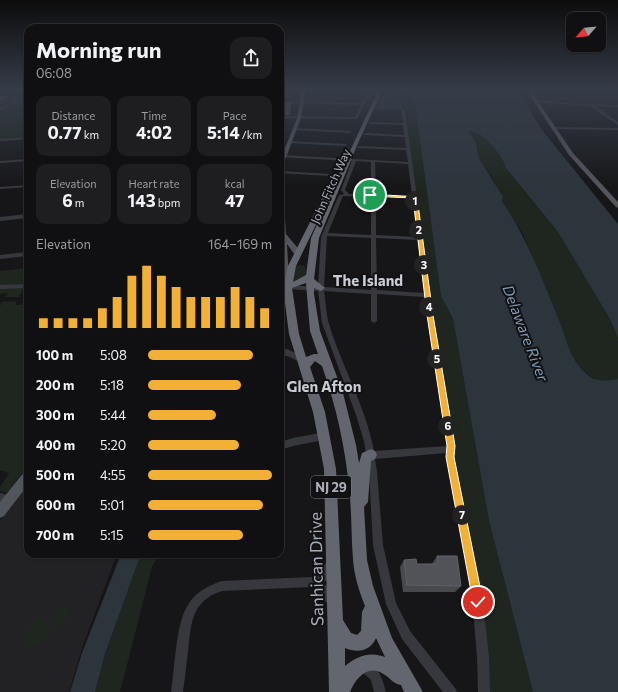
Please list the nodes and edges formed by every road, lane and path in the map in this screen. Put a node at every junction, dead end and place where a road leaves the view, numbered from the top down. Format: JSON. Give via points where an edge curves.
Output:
{"nodes":[{"id":1,"x":297,"y":123,"type":"edge"},
{"id":2,"x":362,"y":123,"type":"edge"},
{"id":3,"x":365,"y":123,"type":"edge"},
{"id":4,"x":380,"y":123,"type":"edge"},
{"id":5,"x":550,"y":123,"type":"edge"},
{"id":6,"x":405,"y":124,"type":"joint"},
{"id":7,"x":553,"y":128,"type":"junction"},
{"id":8,"x":295,"y":129,"type":"junction"},
{"id":9,"x":618,"y":129,"type":"edge"},
{"id":10,"x":350,"y":132,"type":"dead end"},
{"id":11,"x":365,"y":134,"type":"dead end"},
{"id":12,"x":406,"y":136,"type":"junction"},
{"id":13,"x":24,"y":138,"type":"edge"},
{"id":14,"x":0,"y":140,"type":"edge"},
{"id":15,"x":290,"y":142,"type":"junction"},
{"id":16,"x":345,"y":145,"type":"dead end"},
{"id":17,"x":359,"y":147,"type":"dead end"},
{"id":18,"x":408,"y":148,"type":"junction"},
{"id":19,"x":284,"y":152,"type":"edge"},
{"id":20,"x":284,"y":156,"type":"edge"},
{"id":21,"x":24,"y":160,"type":"edge"},
{"id":22,"x":349,"y":160,"type":"junction"},
{"id":23,"x":0,"y":162,"type":"edge"},
{"id":24,"x":374,"y":162,"type":"junction"},
{"id":25,"x":410,"y":163,"type":"junction"},
{"id":26,"x":284,"y":170,"type":"edge"},
{"id":27,"x":331,"y":175,"type":"dead end"},
{"id":28,"x":24,"y":186,"type":"edge"},
{"id":29,"x":0,"y":188,"type":"edge"},
{"id":30,"x":347,"y":194,"type":"junction"},
{"id":31,"x":374,"y":195,"type":"junction"},
{"id":32,"x":415,"y":197,"type":"junction"},
{"id":33,"x":618,"y":206,"type":"edge"},
{"id":34,"x":24,"y":216,"type":"edge"},
{"id":35,"x":0,"y":219,"type":"edge"},
{"id":36,"x":325,"y":234,"type":"junction"},
{"id":37,"x":284,"y":236,"type":"edge"},
{"id":38,"x":374,"y":237,"type":"junction"},
{"id":39,"x":420,"y":239,"type":"junction"},
{"id":40,"x":24,"y":253,"type":"edge"},
{"id":41,"x":298,"y":253,"type":"junction"},
{"id":42,"x":0,"y":257,"type":"edge"},
{"id":43,"x":292,"y":266,"type":"junction"},
{"id":44,"x":284,"y":268,"type":"edge"},
{"id":45,"x":309,"y":275,"type":"junction"},
{"id":46,"x":24,"y":286,"type":"edge"},
{"id":47,"x":285,"y":286,"type":"edge"},
{"id":48,"x":0,"y":287,"type":"edge"},
{"id":49,"x":321,"y":288,"type":"junction"},
{"id":50,"x":375,"y":291,"type":"junction"},
{"id":51,"x":427,"y":295,"type":"junction"},
{"id":52,"x":374,"y":321,"type":"dead end"},
{"id":53,"x":296,"y":340,"type":"junction"},
{"id":54,"x":284,"y":352,"type":"edge"},
{"id":55,"x":284,"y":353,"type":"edge"},
{"id":56,"x":326,"y":363,"type":"junction"},
{"id":57,"x":304,"y":364,"type":"junction"},
{"id":58,"x":325,"y":436,"type":"junction"},
{"id":59,"x":284,"y":445,"type":"edge"},
{"id":60,"x":451,"y":449,"type":"junction"},
{"id":61,"x":371,"y":455,"type":"junction"},
{"id":62,"x":24,"y":480,"type":"edge"},
{"id":63,"x":5,"y":498,"type":"edge"},
{"id":64,"x":0,"y":512,"type":"edge"},
{"id":65,"x":358,"y":522,"type":"junction"},
{"id":66,"x":333,"y":562,"type":"junction"},
{"id":67,"x":313,"y":582,"type":"junction"},
{"id":68,"x":368,"y":597,"type":"junction"},
{"id":69,"x":335,"y":611,"type":"junction"},
{"id":70,"x":360,"y":665,"type":"junction"},
{"id":71,"x":413,"y":690,"type":"edge"},
{"id":72,"x":177,"y":692,"type":"edge"},
{"id":73,"x":340,"y":692,"type":"edge"},
{"id":74,"x":380,"y":692,"type":"edge"},
{"id":75,"x":451,"y":692,"type":"edge"},
{"id":76,"x":484,"y":692,"type":"edge"}],
"edges":[{"from":1,"to":8,"type":"main road"},
{"from":2,"to":22,"type":"highway","name":"John Fitch Way","number":"NJ 29"},
{"from":3,"to":22,"type":"highway","name":"John Fitch Way","number":"NJ 29"},
{"from":4,"to":6,"type":"street"},
{"from":5,"to":7,"type":"main road"},
{"from":6,"to":12,"type":"street"},
{"from":7,"to":9,"type":"street"},
{"from":7,"to":33,"type":"main road","via":[[577,161]]},
{"from":8,"to":10,"type":"street"},
{"from":8,"to":15,"type":"main road"},
{"from":11,"to":12,"type":"street"},
{"from":12,"to":18,"type":"street"},
{"from":13,"to":14,"type":"street"},
{"from":15,"to":16,"type":"street"},
{"from":15,"to":19,"type":"main road"},
{"from":17,"to":18,"type":"street"},
{"from":18,"to":25,"type":"street"},
{"from":20,"to":22,"type":"street"},
{"from":21,"to":23,"type":"street"},
{"from":22,"to":24,"type":"street"},
{"from":22,"to":30,"type":"street","via":[[343,190]]},
{"from":22,"to":41,"type":"highway","name":"John Fitch Way","number":"NJ 29"},
{"from":22,"to":45,"type":"highway","name":"John Fitch Way","number":"NJ 29","via":[[315,238]]},
{"from":24,"to":25,"type":"street"},
{"from":24,"to":31,"type":"street"},
{"from":25,"to":32,"type":"street"},
{"from":26,"to":27,"type":"street"},
{"from":28,"to":29,"type":"street"},
{"from":30,"to":31,"type":"street"},
{"from":30,"to":36,"type":"street","via":[[341,195]]},
{"from":31,"to":32,"type":"street"},
{"from":31,"to":38,"type":"street"},
{"from":32,"to":39,"type":"street"},
{"from":34,"to":35,"type":"street"},
{"from":36,"to":38,"type":"street"},
{"from":36,"to":49,"type":"street"},
{"from":37,"to":41,"type":"main road"},
{"from":38,"to":39,"type":"street"},
{"from":38,"to":50,"type":"street"},
{"from":39,"to":51,"type":"street"},
{"from":40,"to":42,"type":"street"},
{"from":41,"to":43,"type":"highway","name":"John Fitch Way","number":"NJ 29"},
{"from":41,"to":45,"type":"highway"},
{"from":43,"to":45,"type":"highway","via":[[298,264]]},
{"from":43,"to":47,"type":"highway","name":"John Fitch Way","number":"NJ 29"},
{"from":44,"to":47,"type":"main road","name":"Sanhican Drive"},
{"from":45,"to":47,"type":"street"},
{"from":45,"to":47,"type":"highway","via":[[301,282]]},
{"from":45,"to":49,"type":"highway","via":[[314,284]]},
{"from":45,"to":56,"type":"highway","name":"John Fitch Way","number":"NJ 29","via":[[313,320]]},
{"from":46,"to":48,"type":"street"},
{"from":47,"to":53,"type":"highway","name":"Sanhican Drive","number":"NJ 29"},
{"from":49,"to":50,"type":"street"},
{"from":49,"to":61,"type":"street","via":[[326,330],[360,415]]},
{"from":50,"to":51,"type":"street"},
{"from":50,"to":52,"type":"street"},
{"from":51,"to":60,"type":"street"},
{"from":53,"to":54,"type":"street"},
{"from":53,"to":57,"type":"highway","name":"Sanhican Drive","number":"NJ 29"},
{"from":55,"to":57,"type":"street","via":[[296,356]]},
{"from":56,"to":57,"type":"highway","via":[[320,358],[312,358]]},
{"from":56,"to":65,"type":"highway","name":"John Fitch Way","number":"NJ 29","via":[[344,416],[350,445]]},
{"from":57,"to":58,"type":"highway","name":"Sanhican Drive","number":"NJ 29"},
{"from":58,"to":59,"type":"street"},
{"from":58,"to":66,"type":"highway","name":"Sanhican Drive","number":"NJ 29","via":[[332,495]]},
{"from":60,"to":61,"type":"street"},
{"from":60,"to":76,"type":"street","via":[[450,457],[476,585]]},
{"from":61,"to":65,"type":"highway","via":[[366,457],[365,461]]},
{"from":61,"to":75,"type":"street","via":[[378,545],[391,604],[406,635]]},
{"from":62,"to":63,"type":"main road"},
{"from":63,"to":64,"type":"main road"},
{"from":65,"to":68,"type":"highway","name":"John Fitch Way","number":"NJ 29","via":[[360,560]]},
{"from":66,"to":67,"type":"street","via":[[324,576]]},
{"from":66,"to":69,"type":"highway","name":"Sanhican Drive","number":"NJ 29"},
{"from":67,"to":69,"type":"street","via":[[319,585]]},
{"from":67,"to":72,"type":"street","via":[[222,586],[201,597],[185,624]]},
{"from":68,"to":69,"type":"highway","via":[[370,630],[368,638],[363,642],[355,644],[346,640],[341,633]]},
{"from":68,"to":71,"type":"highway","name":"John Fitch Way","number":"NJ 29","via":[[386,643]]},
{"from":69,"to":73,"type":"highway","name":"Sanhican Drive","number":"NJ 29"},
{"from":70,"to":71,"type":"highway","via":[[371,662],[385,664]]},
{"from":70,"to":73,"type":"highway","via":[[348,675]]},
{"from":70,"to":74,"type":"street","via":[[368,668],[376,677]]}]}
